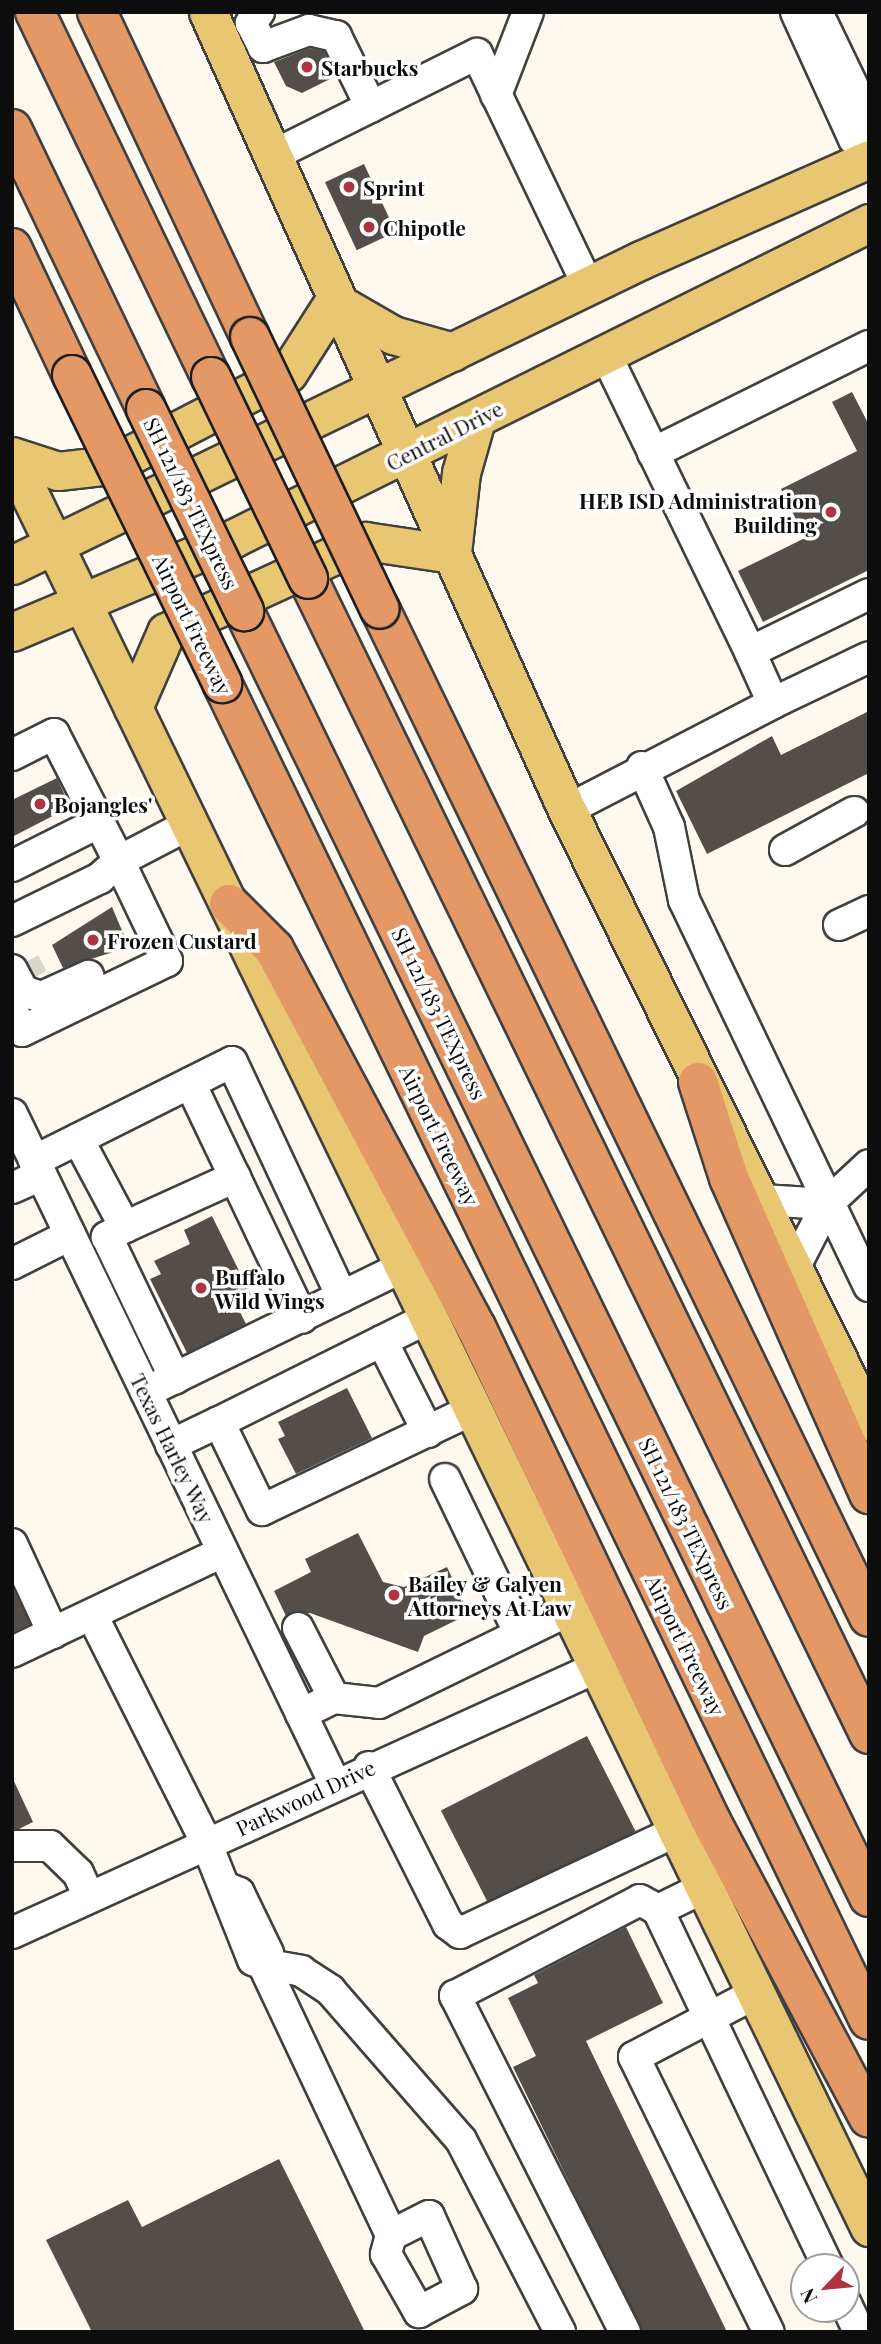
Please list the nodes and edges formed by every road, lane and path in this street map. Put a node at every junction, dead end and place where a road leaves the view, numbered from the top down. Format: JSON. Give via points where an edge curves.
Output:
{"nodes":[{"id":1,"x":35,"y":12,"type":"edge"},
{"id":2,"x":97,"y":12,"type":"edge"},
{"id":3,"x":127,"y":12,"type":"edge"},
{"id":4,"x":208,"y":12,"type":"edge"},
{"id":5,"x":259,"y":12,"type":"edge"},
{"id":6,"x":528,"y":12,"type":"edge"},
{"id":7,"x":796,"y":12,"type":"edge"},
{"id":8,"x":817,"y":12,"type":"edge"},
{"id":9,"x":126,"y":72,"type":"junction"},
{"id":10,"x":496,"y":95,"type":"junction"},
{"id":11,"x":371,"y":107,"type":"junction"},
{"id":12,"x":869,"y":120,"type":"edge"},
{"id":13,"x":12,"y":129,"type":"edge"},
{"id":14,"x":869,"y":154,"type":"edge"},
{"id":15,"x":272,"y":156,"type":"junction"},
{"id":16,"x":869,"y":159,"type":"edge"},
{"id":17,"x":869,"y":223,"type":"edge"},
{"id":18,"x":12,"y":248,"type":"edge"},
{"id":19,"x":588,"y":286,"type":"junction"},
{"id":20,"x":334,"y":301,"type":"junction"},
{"id":21,"x":869,"y":346,"type":"edge"},
{"id":22,"x":453,"y":352,"type":"junction"},
{"id":23,"x":605,"y":352,"type":"junction"},
{"id":24,"x":375,"y":390,"type":"junction"},
{"id":25,"x":476,"y":420,"type":"junction"},
{"id":26,"x":653,"y":453,"type":"junction"},
{"id":27,"x":406,"y":455,"type":"junction"},
{"id":28,"x":12,"y":457,"type":"edge"},
{"id":29,"x":54,"y":546,"type":"junction"},
{"id":30,"x":452,"y":554,"type":"junction"},
{"id":31,"x":12,"y":565,"type":"edge"},
{"id":32,"x":869,"y":594,"type":"edge"},
{"id":33,"x":83,"y":605,"type":"junction"},
{"id":34,"x":12,"y":632,"type":"edge"},
{"id":35,"x":750,"y":652,"type":"junction"},
{"id":36,"x":869,"y":657,"type":"edge"},
{"id":37,"x":773,"y":703,"type":"junction"},
{"id":38,"x":133,"y":708,"type":"junction"},
{"id":39,"x":12,"y":755,"type":"edge"},
{"id":40,"x":642,"y":767,"type":"junction"},
{"id":41,"x":567,"y":810,"type":"junction"},
{"id":42,"x":854,"y":813,"type":"dead end"},
{"id":43,"x":190,"y":824,"type":"junction"},
{"id":44,"x":88,"y":829,"type":"junction"},
{"id":45,"x":785,"y":850,"type":"dead end"},
{"id":46,"x":12,"y":856,"type":"edge"},
{"id":47,"x":119,"y":861,"type":"junction"},
{"id":48,"x":12,"y":866,"type":"edge"},
{"id":49,"x":229,"y":904,"type":"junction"},
{"id":50,"x":869,"y":911,"type":"edge"},
{"id":51,"x":839,"y":925,"type":"dead end"},
{"id":52,"x":21,"y":959,"type":"edge"},
{"id":53,"x":151,"y":969,"type":"junction"},
{"id":54,"x":12,"y":1010,"type":"edge"},
{"id":55,"x":698,"y":1082,"type":"junction"},
{"id":56,"x":190,"y":1083,"type":"junction"},
{"id":57,"x":12,"y":1114,"type":"edge"},
{"id":58,"x":78,"y":1139,"type":"junction"},
{"id":59,"x":869,"y":1165,"type":"edge"},
{"id":60,"x":38,"y":1168,"type":"junction"},
{"id":61,"x":234,"y":1177,"type":"junction"},
{"id":62,"x":12,"y":1188,"type":"edge"},
{"id":63,"x":762,"y":1200,"type":"junction"},
{"id":64,"x":828,"y":1204,"type":"junction"},
{"id":65,"x":125,"y":1227,"type":"junction"},
{"id":66,"x":70,"y":1235,"type":"junction"},
{"id":67,"x":12,"y":1264,"type":"edge"},
{"id":68,"x":404,"y":1266,"type":"junction"},
{"id":69,"x":794,"y":1268,"type":"junction"},
{"id":70,"x":869,"y":1286,"type":"edge"},
{"id":71,"x":342,"y":1297,"type":"junction"},
{"id":72,"x":430,"y":1317,"type":"junction"},
{"id":73,"x":302,"y":1318,"type":"junction"},
{"id":74,"x":382,"y":1341,"type":"junction"},
{"id":75,"x":175,"y":1378,"type":"junction"},
{"id":76,"x":146,"y":1392,"type":"junction"},
{"id":77,"x":476,"y":1408,"type":"junction"},
{"id":78,"x":219,"y":1422,"type":"junction"},
{"id":79,"x":869,"y":1422,"type":"edge"},
{"id":80,"x":428,"y":1432,"type":"junction"},
{"id":81,"x":171,"y":1445,"type":"junction"},
{"id":82,"x":445,"y":1479,"type":"dead end"},
{"id":83,"x":869,"y":1494,"type":"edge"},
{"id":84,"x":12,"y":1544,"type":"edge"},
{"id":85,"x":223,"y":1552,"type":"junction"},
{"id":86,"x":572,"y":1609,"type":"junction"},
{"id":87,"x":92,"y":1615,"type":"junction"},
{"id":88,"x":869,"y":1617,"type":"edge"},
{"id":89,"x":298,"y":1628,"type":"dead end"},
{"id":90,"x":52,"y":1633,"type":"junction"},
{"id":91,"x":520,"y":1634,"type":"junction"},
{"id":92,"x":12,"y":1652,"type":"edge"},
{"id":93,"x":600,"y":1666,"type":"junction"},
{"id":94,"x":334,"y":1698,"type":"junction"},
{"id":95,"x":301,"y":1714,"type":"junction"},
{"id":96,"x":869,"y":1734,"type":"edge"},
{"id":97,"x":369,"y":1767,"type":"junction"},
{"id":98,"x":334,"y":1782,"type":"junction"},
{"id":99,"x":680,"y":1830,"type":"junction"},
{"id":100,"x":206,"y":1842,"type":"junction"},
{"id":101,"x":12,"y":1846,"type":"edge"},
{"id":102,"x":706,"y":1886,"type":"junction"},
{"id":103,"x":89,"y":1897,"type":"junction"},
{"id":104,"x":869,"y":1897,"type":"edge"},
{"id":105,"x":657,"y":1910,"type":"junction"},
{"id":106,"x":12,"y":1933,"type":"edge"},
{"id":107,"x":263,"y":1964,"type":"junction"},
{"id":108,"x":758,"y":1992,"type":"junction"},
{"id":109,"x":708,"y":2015,"type":"junction"},
{"id":110,"x":869,"y":2020,"type":"edge"},
{"id":111,"x":869,"y":2118,"type":"edge"},
{"id":112,"x":869,"y":2227,"type":"edge"},
{"id":113,"x":391,"y":2235,"type":"dead end"},
{"id":114,"x":821,"y":2253,"type":"edge"},
{"id":115,"x":560,"y":2332,"type":"edge"},
{"id":116,"x":625,"y":2332,"type":"edge"},
{"id":117,"x":769,"y":2332,"type":"edge"}],
"edges":[{"from":1,"to":96,"type":"highway","bridge":true},
{"from":2,"to":9,"type":"highway"},
{"from":3,"to":9,"type":"highway"},
{"from":4,"to":15,"type":"main road"},
{"from":5,"to":11,"type":"street","via":[[251,23],[264,47],[309,30],[336,36]]},
{"from":6,"to":10,"type":"street"},
{"from":7,"to":14,"type":"street","via":[[854,139]]},
{"from":8,"to":12,"type":"street"},
{"from":9,"to":88,"type":"highway","bridge":true,"via":[[380,609]]},
{"from":10,"to":11,"type":"street","via":[[477,54]]},
{"from":10,"to":19,"type":"street"},
{"from":11,"to":15,"type":"street"},
{"from":13,"to":104,"type":"highway","name":"SH 121/183 TEXpress","bridge":true},
{"from":15,"to":20,"type":"main road"},
{"from":16,"to":19,"type":"main road"},
{"from":17,"to":23,"type":"main road","name":"Central Drive"},
{"from":18,"to":110,"type":"highway","name":"Airport Freeway","bridge":true},
{"from":19,"to":22,"type":"main road"},
{"from":20,"to":22,"type":"main road","via":[[393,335]]},
{"from":20,"to":24,"type":"main road"},
{"from":20,"to":28,"type":"main road","via":[[288,373],[111,465],[58,471]]},
{"from":21,"to":26,"type":"street"},
{"from":22,"to":24,"type":"main road"},
{"from":23,"to":25,"type":"main road","name":"Central Drive"},
{"from":23,"to":26,"type":"street"},
{"from":24,"to":27,"type":"main road"},
{"from":24,"to":29,"type":"main road"},
{"from":25,"to":27,"type":"main road","name":"Central Drive"},
{"from":25,"to":30,"type":"main road","via":[[461,473]]},
{"from":26,"to":35,"type":"street"},
{"from":27,"to":30,"type":"main road"},
{"from":27,"to":33,"type":"main road","name":"Central Drive"},
{"from":28,"to":29,"type":"main road"},
{"from":29,"to":31,"type":"main road"},
{"from":29,"to":33,"type":"main road"},
{"from":30,"to":38,"type":"main road","via":[[365,541],[166,632],[154,648]]},
{"from":30,"to":41,"type":"main road"},
{"from":32,"to":35,"type":"street"},
{"from":33,"to":34,"type":"main road","name":"Central Drive"},
{"from":33,"to":38,"type":"main road"},
{"from":35,"to":37,"type":"street"},
{"from":36,"to":37,"type":"street"},
{"from":37,"to":40,"type":"street"},
{"from":38,"to":43,"type":"main road"},
{"from":39,"to":44,"type":"street","via":[[54,734]]},
{"from":40,"to":41,"type":"street"},
{"from":40,"to":64,"type":"street","via":[[669,827],[684,900]]},
{"from":41,"to":55,"type":"main road"},
{"from":42,"to":45,"type":"street"},
{"from":43,"to":47,"type":"street"},
{"from":43,"to":49,"type":"main road"},
{"from":44,"to":46,"type":"street","via":[[58,835]]},
{"from":44,"to":47,"type":"street"},
{"from":44,"to":48,"type":"street"},
{"from":47,"to":52,"type":"street"},
{"from":47,"to":53,"type":"street","via":[[167,961]]},
{"from":49,"to":68,"type":"main road"},
{"from":49,"to":111,"type":"highway","via":[[274,949],[476,1327],[711,1821]]},
{"from":50,"to":51,"type":"street"},
{"from":52,"to":53,"type":"street","via":[[122,960]]},
{"from":53,"to":54,"type":"street","via":[[22,1031]]},
{"from":55,"to":63,"type":"main road"},
{"from":55,"to":83,"type":"highway","via":[[729,1178]]},
{"from":56,"to":58,"type":"street"},
{"from":56,"to":61,"type":"street"},
{"from":56,"to":71,"type":"street","via":[[232,1062]]},
{"from":57,"to":60,"type":"street","name":"Texas Harley Way"},
{"from":58,"to":60,"type":"street"},
{"from":58,"to":65,"type":"street"},
{"from":59,"to":64,"type":"street"},
{"from":60,"to":62,"type":"street"},
{"from":60,"to":66,"type":"street","name":"Texas Harley Way"},
{"from":61,"to":65,"type":"street"},
{"from":61,"to":73,"type":"street"},
{"from":63,"to":64,"type":"street"},
{"from":63,"to":69,"type":"main road"},
{"from":64,"to":69,"type":"street"},
{"from":64,"to":70,"type":"street"},
{"from":65,"to":75,"type":"street","via":[[107,1237]]},
{"from":66,"to":67,"type":"street"},
{"from":66,"to":76,"type":"street","name":"Texas Harley Way"},
{"from":68,"to":71,"type":"street"},
{"from":68,"to":72,"type":"main road"},
{"from":69,"to":79,"type":"main road"},
{"from":71,"to":73,"type":"street"},
{"from":72,"to":74,"type":"street"},
{"from":72,"to":77,"type":"main road"},
{"from":73,"to":75,"type":"street"},
{"from":74,"to":78,"type":"street"},
{"from":74,"to":80,"type":"street"},
{"from":75,"to":76,"type":"street"},
{"from":76,"to":81,"type":"street","name":"Texas Harley Way"},
{"from":77,"to":80,"type":"street"},
{"from":77,"to":86,"type":"main road"},
{"from":78,"to":80,"type":"street","via":[[262,1510]]},
{"from":78,"to":81,"type":"street"},
{"from":81,"to":85,"type":"street","name":"Texas Harley Way"},
{"from":82,"to":91,"type":"street"},
{"from":84,"to":90,"type":"street"},
{"from":85,"to":87,"type":"street"},
{"from":85,"to":95,"type":"street","name":"Texas Harley Way"},
{"from":86,"to":91,"type":"street"},
{"from":86,"to":93,"type":"main road"},
{"from":87,"to":90,"type":"street"},
{"from":87,"to":100,"type":"street"},
{"from":89,"to":94,"type":"street"},
{"from":90,"to":92,"type":"street"},
{"from":91,"to":94,"type":"street","via":[[379,1703]]},
{"from":93,"to":97,"type":"street","name":"Parkwood Drive"},
{"from":93,"to":99,"type":"main road"},
{"from":94,"to":95,"type":"street"},
{"from":95,"to":98,"type":"street","name":"Texas Harley Way"},
{"from":97,"to":98,"type":"street","name":"Parkwood Drive"},
{"from":97,"to":99,"type":"street","via":[[453,1931],[473,1930]]},
{"from":98,"to":100,"type":"street","name":"Parkwood Drive"},
{"from":99,"to":102,"type":"main road"},
{"from":100,"to":103,"type":"street","name":"Parkwood Drive"},
{"from":100,"to":107,"type":"street","via":[[227,1888],[224,1901],[253,1960]]},
{"from":101,"to":103,"type":"street","via":[[50,1846],[78,1873]]},
{"from":102,"to":105,"type":"street"},
{"from":102,"to":108,"type":"main road"},
{"from":103,"to":106,"type":"street","name":"Parkwood Drive"},
{"from":105,"to":109,"type":"street"},
{"from":105,"to":116,"type":"street","via":[[640,1900],[455,1996]]},
{"from":107,"to":113,"type":"street"},
{"from":107,"to":115,"type":"street","via":[[301,1971],[330,1990],[461,2140]]},
{"from":108,"to":109,"type":"street"},
{"from":108,"to":112,"type":"main road"},
{"from":109,"to":114,"type":"street"},
{"from":109,"to":117,"type":"street","via":[[634,2057]]}]}
